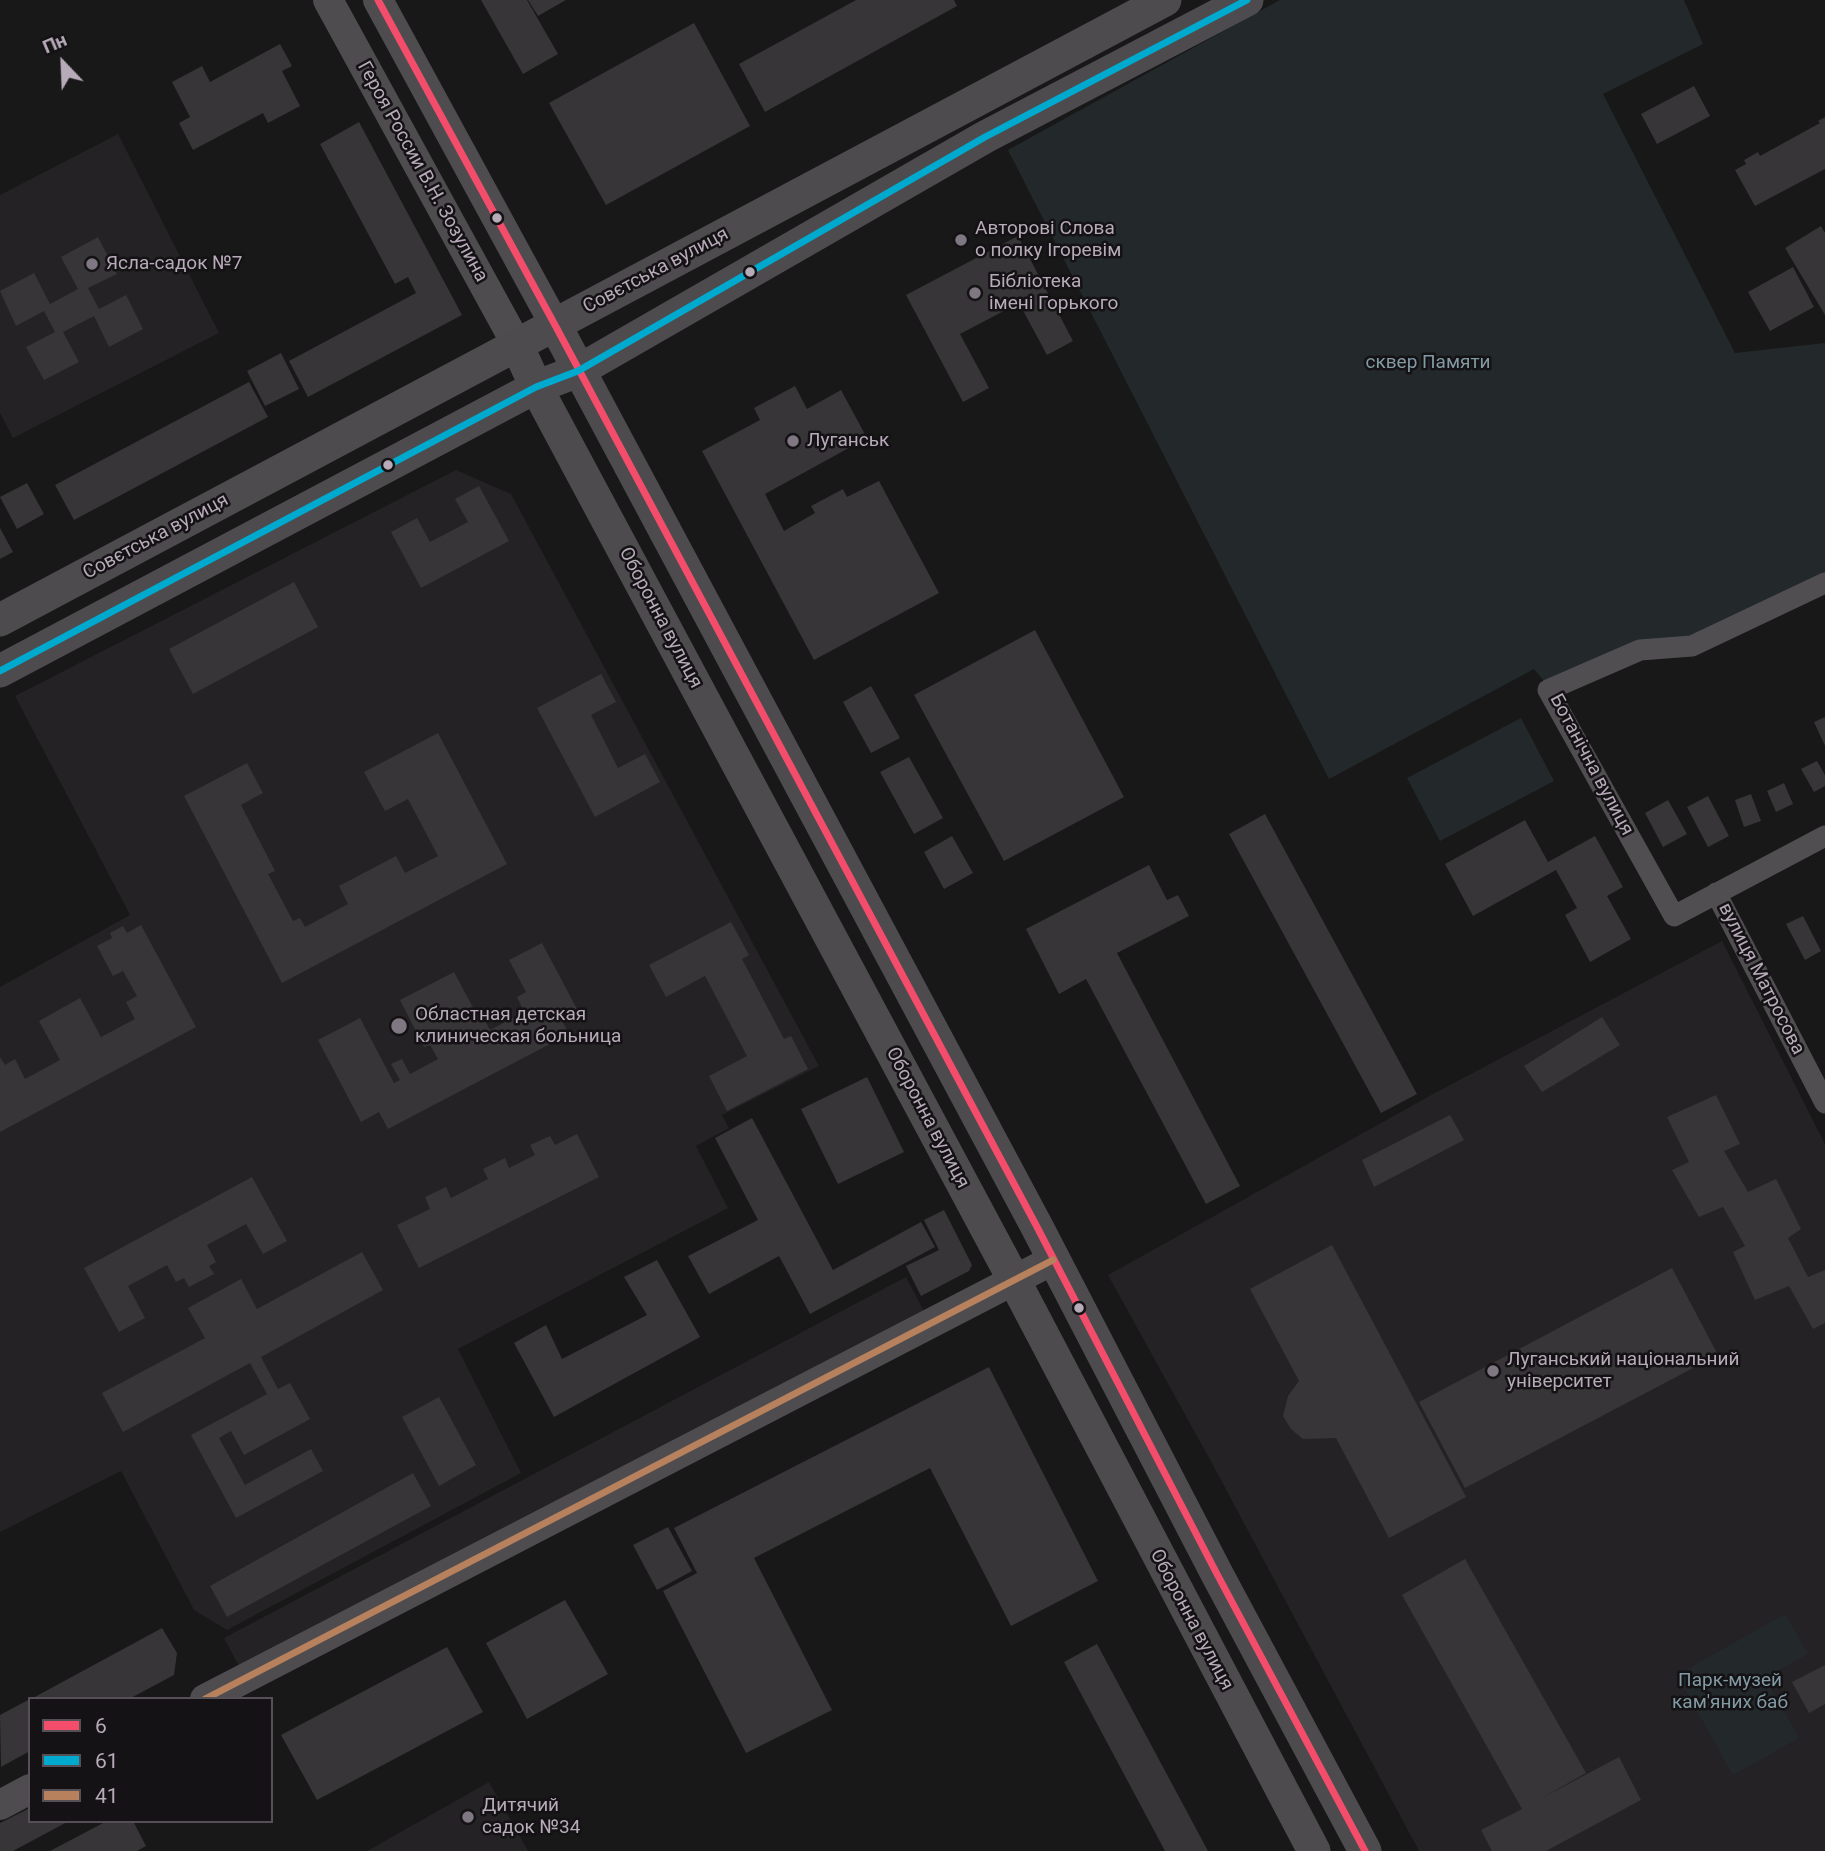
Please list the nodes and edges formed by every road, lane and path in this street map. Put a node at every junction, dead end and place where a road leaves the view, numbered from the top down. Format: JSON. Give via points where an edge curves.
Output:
{"nodes":[{"id":1,"x":328,"y":0,"type":"edge"},
{"id":2,"x":378,"y":0,"type":"edge"},
{"id":3,"x":1165,"y":0,"type":"edge"},
{"id":4,"x":1247,"y":0,"type":"edge"},
{"id":5,"x":555,"y":325,"type":"junction"},
{"id":6,"x":517,"y":345,"type":"junction"},
{"id":7,"x":578,"y":371,"type":"junction"},
{"id":8,"x":536,"y":387,"type":"junction"},
{"id":9,"x":1825,"y":583,"type":"edge"},
{"id":10,"x":0,"y":620,"type":"edge"},
{"id":11,"x":0,"y":671,"type":"edge"},
{"id":12,"x":1825,"y":836,"type":"edge"},
{"id":13,"x":1716,"y":893,"type":"junction"},
{"id":14,"x":1825,"y":1103,"type":"edge"},
{"id":15,"x":1053,"y":1260,"type":"junction"},
{"id":16,"x":1014,"y":1280,"type":"junction"},
{"id":17,"x":209,"y":1697,"type":"edge"},
{"id":18,"x":28,"y":1790,"type":"edge"},
{"id":19,"x":0,"y":1805,"type":"edge"},
{"id":20,"x":1314,"y":1851,"type":"edge"},
{"id":21,"x":1366,"y":1851,"type":"edge"}],
"edges":[{"from":1,"to":6,"type":"street","name":"Героя России В.Н. Зозулина"},
{"from":2,"to":5,"type":"street"},
{"from":3,"to":5,"type":"main road","name":"Совєтська вулиця"},
{"from":4,"to":7,"type":"main road","via":[[985,137]]},
{"from":5,"to":6,"type":"main road","name":"Совєтська вулиця"},
{"from":5,"to":7,"type":"main road"},
{"from":6,"to":8,"type":"main road","name":"Оборонна вулиця"},
{"from":6,"to":10,"type":"main road","name":"Совєтська вулиця"},
{"from":7,"to":8,"type":"main road"},
{"from":7,"to":15,"type":"main road"},
{"from":8,"to":11,"type":"main road"},
{"from":8,"to":16,"type":"main road","name":"Оборонна вулиця"},
{"from":9,"to":13,"type":"street","name":"Ботанічна вулиця","via":[[1692,646],[1640,650],[1548,690],[1674,916]]},
{"from":12,"to":13,"type":"street"},
{"from":13,"to":14,"type":"street","name":"вулиця Матросова"},
{"from":15,"to":16,"type":"street"},
{"from":15,"to":21,"type":"main road"},
{"from":16,"to":17,"type":"street"},
{"from":16,"to":20,"type":"main road","name":"Оборонна вулиця"},
{"from":18,"to":19,"type":"street"}]}
